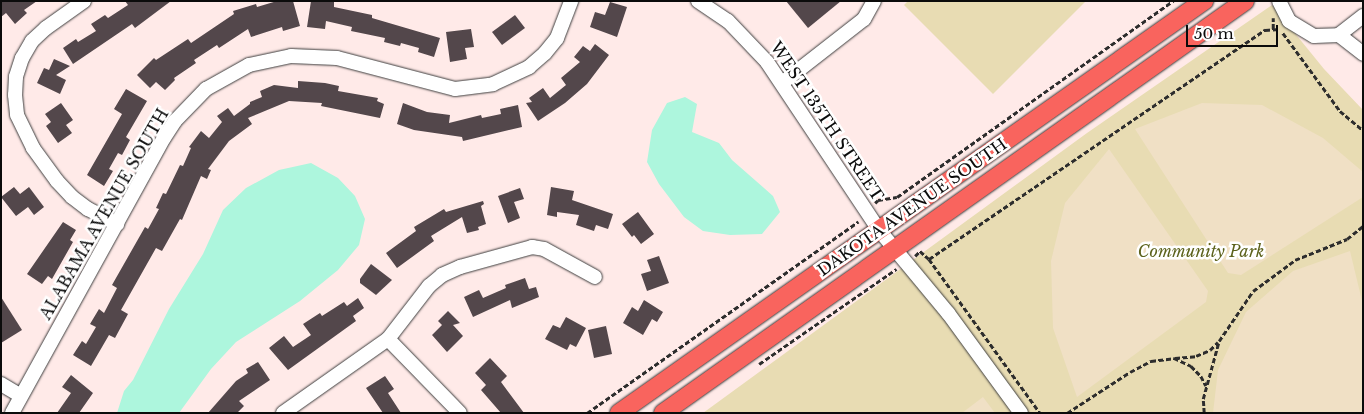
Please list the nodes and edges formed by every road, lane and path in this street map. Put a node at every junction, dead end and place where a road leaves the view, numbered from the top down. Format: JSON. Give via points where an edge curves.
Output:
{"nodes":[{"id":1,"x":84,"y":1,"type":"edge"},
{"id":2,"x":571,"y":1,"type":"edge"},
{"id":3,"x":698,"y":1,"type":"edge"},
{"id":4,"x":874,"y":1,"type":"edge"},
{"id":5,"x":1204,"y":1,"type":"edge"},
{"id":6,"x":1245,"y":1,"type":"edge"},
{"id":7,"x":1279,"y":1,"type":"edge"},
{"id":8,"x":1363,"y":16,"type":"edge"},
{"id":9,"x":1339,"y":35,"type":"junction"},
{"id":10,"x":1363,"y":54,"type":"edge"},
{"id":11,"x":782,"y":84,"type":"junction"},
{"id":12,"x":1363,"y":130,"type":"edge"},
{"id":13,"x":117,"y":224,"type":"junction"},
{"id":14,"x":1363,"y":226,"type":"edge"},
{"id":15,"x":879,"y":230,"type":"junction"},
{"id":16,"x":895,"y":250,"type":"junction"},
{"id":17,"x":929,"y":259,"type":"junction"},
{"id":18,"x":907,"y":263,"type":"junction"},
{"id":19,"x":595,"y":277,"type":"dead end"},
{"id":20,"x":388,"y":339,"type":"junction"},
{"id":21,"x":1219,"y":341,"type":"junction"},
{"id":22,"x":1174,"y":358,"type":"junction"},
{"id":23,"x":753,"y":369,"type":"dead end"},
{"id":24,"x":1,"y":384,"type":"edge"},
{"id":25,"x":1206,"y":387,"type":"junction"},
{"id":26,"x":21,"y":396,"type":"junction"},
{"id":27,"x":12,"y":413,"type":"edge"},
{"id":28,"x":283,"y":413,"type":"edge"},
{"id":29,"x":460,"y":413,"type":"edge"},
{"id":30,"x":619,"y":413,"type":"edge"},
{"id":31,"x":663,"y":413,"type":"edge"},
{"id":32,"x":1021,"y":413,"type":"edge"},
{"id":33,"x":1040,"y":413,"type":"edge"},
{"id":34,"x":1067,"y":413,"type":"edge"},
{"id":35,"x":1204,"y":413,"type":"edge"}],
"edges":[{"from":1,"to":13,"type":"street","via":[[46,28],[32,41],[22,58],[16,86],[17,115],[33,148],[57,181],[88,209]]},
{"from":2,"to":13,"type":"street","name":"ALABAMA AVENUE SOUTH","via":[[557,38],[545,53],[529,67],[493,84],[455,89],[337,58],[312,56],[268,60],[228,76],[206,89],[175,121]]},
{"from":3,"to":11,"type":"street","name":"WEST 135TH STREET","via":[[741,32]]},
{"from":4,"to":11,"type":"street","via":[[864,19]]},
{"from":5,"to":15,"type":"main road","name":"DAKOTA AVENUE SOUTH"},
{"from":6,"to":16,"type":"main road","name":"DAKOTA AVENUE SOUTH"},
{"from":7,"to":9,"type":"street","via":[[1289,21],[1314,36]]},
{"from":8,"to":9,"type":"street"},
{"from":9,"to":10,"type":"street"},
{"from":11,"to":15,"type":"street","name":"WEST 135TH STREET"},
{"from":12,"to":17,"type":"path","via":[[1340,111],[1280,29],[1265,30]]},
{"from":13,"to":26,"type":"street","name":"ALABAMA AVENUE SOUTH"},
{"from":14,"to":21,"type":"path","via":[[1347,239],[1295,260],[1253,291]]},
{"from":15,"to":16,"type":"street","name":"WEST 135TH STREET"},
{"from":15,"to":30,"type":"main road","name":"DAKOTA AVENUE SOUTH"},
{"from":16,"to":18,"type":"street","name":"WEST 135TH STREET"},
{"from":16,"to":31,"type":"main road","name":"DAKOTA AVENUE SOUTH"},
{"from":17,"to":18,"type":"path","via":[[920,251]]},
{"from":17,"to":33,"type":"path"},
{"from":18,"to":23,"type":"path"},
{"from":18,"to":32,"type":"street","name":"WEST 135TH STREET"},
{"from":19,"to":20,"type":"street","via":[[544,249],[532,247],[460,267],[442,275],[430,286]]},
{"from":20,"to":28,"type":"street"},
{"from":20,"to":29,"type":"street"},
{"from":21,"to":22,"type":"path","via":[[1210,350],[1196,356]]},
{"from":21,"to":25,"type":"path"},
{"from":22,"to":25,"type":"path","via":[[1191,366]]},
{"from":22,"to":34,"type":"path","via":[[1151,361]]},
{"from":24,"to":26,"type":"street"},
{"from":25,"to":35,"type":"path"},
{"from":26,"to":27,"type":"street","name":"ALABAMA AVENUE SOUTH"}]}
